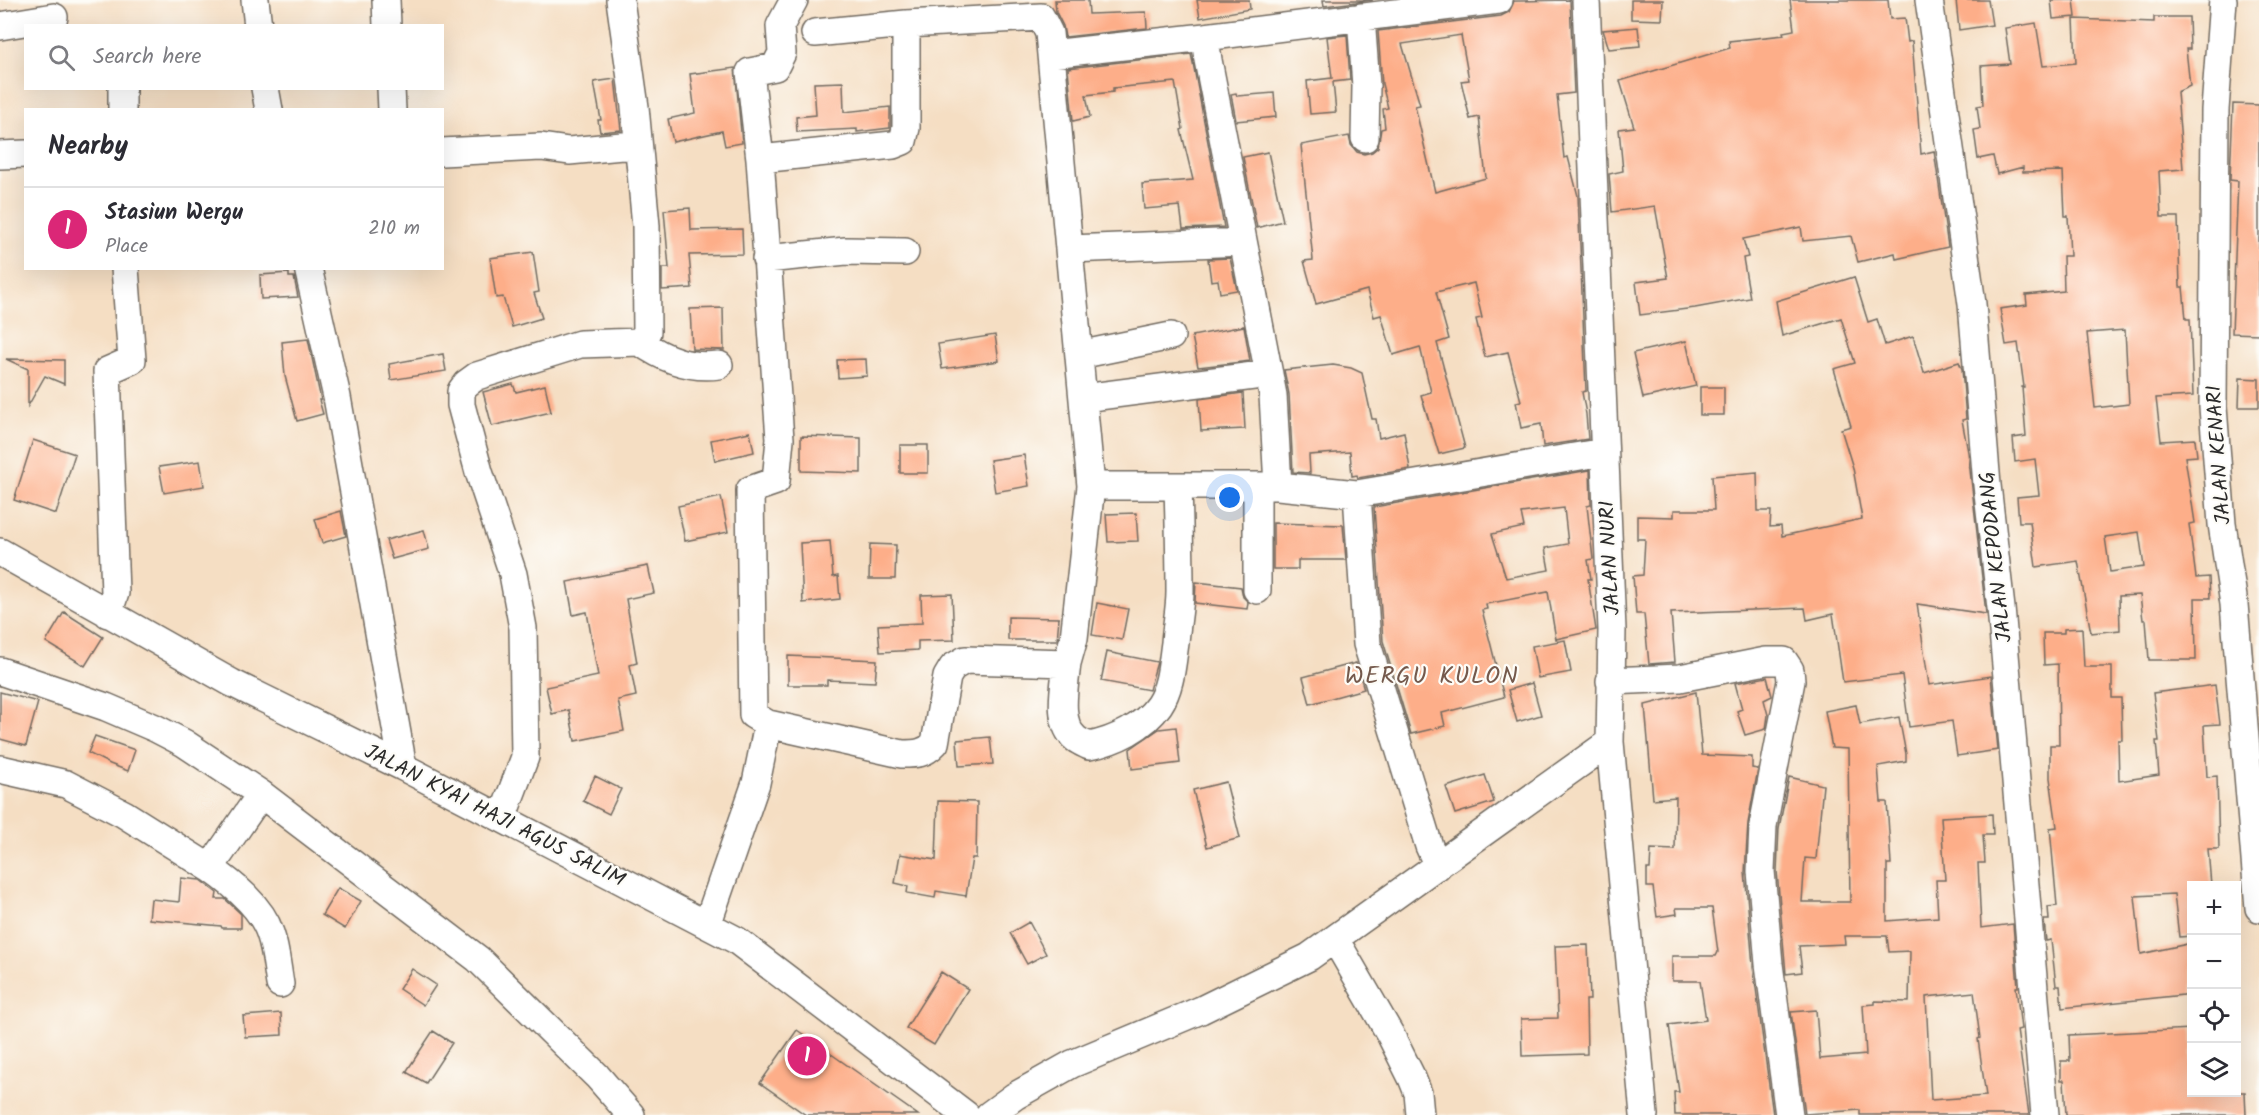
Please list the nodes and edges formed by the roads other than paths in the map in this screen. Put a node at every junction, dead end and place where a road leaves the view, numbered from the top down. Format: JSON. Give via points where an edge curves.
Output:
{"nodes":[{"id":1,"x":255,"y":0,"type":"edge"},
{"id":2,"x":386,"y":0,"type":"edge"},
{"id":3,"x":620,"y":0,"type":"edge"},
{"id":4,"x":794,"y":0,"type":"edge"},
{"id":5,"x":1499,"y":0,"type":"edge"},
{"id":6,"x":1586,"y":0,"type":"edge"},
{"id":7,"x":1929,"y":0,"type":"edge"},
{"id":8,"x":2223,"y":0,"type":"edge"},
{"id":9,"x":963,"y":11,"type":"edge"},
{"id":10,"x":54,"y":17,"type":"dead end"},
{"id":11,"x":1361,"y":18,"type":"junction"},
{"id":12,"x":258,"y":24,"type":"edge"},
{"id":13,"x":387,"y":24,"type":"edge"},
{"id":14,"x":906,"y":24,"type":"junction"},
{"id":15,"x":0,"y":26,"type":"edge"},
{"id":16,"x":815,"y":33,"type":"dead end"},
{"id":17,"x":1205,"y":37,"type":"junction"},
{"id":18,"x":1051,"y":54,"type":"junction"},
{"id":19,"x":122,"y":90,"type":"edge"},
{"id":20,"x":265,"y":90,"type":"edge"},
{"id":21,"x":392,"y":90,"type":"edge"},
{"id":22,"x":122,"y":108,"type":"edge"},
{"id":23,"x":269,"y":108,"type":"edge"},
{"id":24,"x":392,"y":108,"type":"edge"},
{"id":25,"x":1365,"y":138,"type":"dead end"},
{"id":26,"x":638,"y":147,"type":"junction"},
{"id":27,"x":444,"y":152,"type":"edge"},
{"id":28,"x":24,"y":154,"type":"edge"},
{"id":29,"x":0,"y":155,"type":"edge"},
{"id":30,"x":760,"y":159,"type":"junction"},
{"id":31,"x":1243,"y":242,"type":"junction"},
{"id":32,"x":1070,"y":249,"type":"junction"},
{"id":33,"x":905,"y":252,"type":"dead end"},
{"id":34,"x":766,"y":259,"type":"junction"},
{"id":35,"x":125,"y":270,"type":"edge"},
{"id":36,"x":308,"y":270,"type":"edge"},
{"id":37,"x":1171,"y":336,"type":"dead end"},
{"id":38,"x":640,"y":342,"type":"junction"},
{"id":39,"x":1079,"y":355,"type":"junction"},
{"id":40,"x":719,"y":365,"type":"dead end"},
{"id":41,"x":1269,"y":374,"type":"junction"},
{"id":42,"x":1083,"y":398,"type":"junction"},
{"id":43,"x":1604,"y":452,"type":"junction"},
{"id":44,"x":1091,"y":486,"type":"junction"},
{"id":45,"x":1178,"y":486,"type":"junction"},
{"id":46,"x":1268,"y":486,"type":"junction"},
{"id":47,"x":1357,"y":494,"type":"junction"},
{"id":48,"x":0,"y":552,"type":"edge"},
{"id":49,"x":1257,"y":590,"type":"dead end"},
{"id":50,"x":108,"y":614,"type":"junction"},
{"id":51,"x":1067,"y":663,"type":"junction"},
{"id":52,"x":0,"y":671,"type":"edge"},
{"id":53,"x":1610,"y":681,"type":"junction"},
{"id":54,"x":768,"y":724,"type":"junction"},
{"id":55,"x":1610,"y":742,"type":"junction"},
{"id":56,"x":403,"y":767,"type":"junction"},
{"id":57,"x":0,"y":769,"type":"edge"},
{"id":58,"x":261,"y":794,"type":"junction"},
{"id":59,"x":502,"y":818,"type":"junction"},
{"id":60,"x":1438,"y":866,"type":"junction"},
{"id":61,"x":210,"y":868,"type":"junction"},
{"id":62,"x":2259,"y":908,"type":"edge"},
{"id":63,"x":707,"y":925,"type":"junction"},
{"id":64,"x":1335,"y":939,"type":"junction"},
{"id":65,"x":280,"y":984,"type":"dead end"},
{"id":66,"x":631,"y":1115,"type":"edge"},
{"id":67,"x":966,"y":1115,"type":"edge"},
{"id":68,"x":989,"y":1115,"type":"edge"},
{"id":69,"x":1420,"y":1115,"type":"edge"},
{"id":70,"x":1644,"y":1115,"type":"edge"},
{"id":71,"x":1789,"y":1115,"type":"edge"},
{"id":72,"x":2044,"y":1115,"type":"edge"}],
"edges":[{"from":1,"to":12,"type":"street"},
{"from":2,"to":13,"type":"street"},
{"from":3,"to":26,"type":"street"},
{"from":4,"to":30,"type":"street","via":[[780,26],[782,53],[774,67],[750,72]]},
{"from":5,"to":11,"type":"street"},
{"from":6,"to":43,"type":"street","name":"JALAN NURI"},
{"from":7,"to":72,"type":"street","name":"JALAN KEPODANG","via":[[1972,304]]},
{"from":8,"to":62,"type":"street","name":"JALAN KENARI","via":[[2215,110],[2213,407]]},
{"from":9,"to":14,"type":"street"},
{"from":9,"to":18,"type":"street","via":[[1041,17],[1049,33]]},
{"from":10,"to":15,"type":"street"},
{"from":11,"to":17,"type":"street"},
{"from":11,"to":25,"type":"street"},
{"from":14,"to":16,"type":"street"},
{"from":14,"to":30,"type":"street","via":[[903,141]]},
{"from":17,"to":18,"type":"street"},
{"from":17,"to":31,"type":"street"},
{"from":18,"to":32,"type":"street"},
{"from":19,"to":22,"type":"street"},
{"from":20,"to":23,"type":"street"},
{"from":21,"to":24,"type":"street"},
{"from":26,"to":27,"type":"street"},
{"from":26,"to":38,"type":"street","via":[[646,226],[647,332]]},
{"from":28,"to":29,"type":"street"},
{"from":30,"to":34,"type":"street"},
{"from":31,"to":32,"type":"street"},
{"from":31,"to":41,"type":"street"},
{"from":32,"to":39,"type":"street"},
{"from":33,"to":34,"type":"street","via":[[846,251]]},
{"from":34,"to":54,"type":"street","via":[[780,439],[776,481],[750,490],[753,715]]},
{"from":35,"to":50,"type":"street","via":[[132,360],[106,371],[115,593]]},
{"from":36,"to":56,"type":"street","via":[[338,397]]},
{"from":37,"to":39,"type":"street"},
{"from":38,"to":40,"type":"street","via":[[678,362]]},
{"from":38,"to":59,"type":"street","via":[[580,344],[477,376],[461,391],[461,405],[479,472],[513,574],[523,628],[525,757]]},
{"from":39,"to":42,"type":"street"},
{"from":41,"to":42,"type":"street"},
{"from":41,"to":46,"type":"street","via":[[1275,421]]},
{"from":42,"to":44,"type":"street"},
{"from":43,"to":47,"type":"street"},
{"from":43,"to":53,"type":"street","name":"JALAN NURI","via":[[1612,630]]},
{"from":44,"to":45,"type":"street"},
{"from":44,"to":51,"type":"street","via":[[1074,638]]},
{"from":45,"to":46,"type":"street"},
{"from":45,"to":51,"type":"street","via":[[1180,594],[1172,669],[1160,703],[1134,729],[1089,746],[1075,738],[1066,722]]},
{"from":46,"to":47,"type":"street"},
{"from":46,"to":49,"type":"street"},
{"from":47,"to":60,"type":"street","via":[[1367,644]]},
{"from":48,"to":50,"type":"street","name":"JALAN KYAI HAJI AGUS SALIM"},
{"from":50,"to":56,"type":"street","name":"JALAN KYAI HAJI AGUS SALIM","via":[[232,683]]},
{"from":51,"to":54,"type":"street","via":[[965,660],[953,667],[947,677],[935,743],[919,754],[902,754]]},
{"from":52,"to":58,"type":"street","via":[[155,728]]},
{"from":53,"to":55,"type":"street","name":"JALAN NURI"},
{"from":53,"to":71,"type":"street","via":[[1680,678],[1766,661],[1784,661],[1790,670],[1763,826],[1761,871]]},
{"from":54,"to":63,"type":"street","via":[[756,783]]},
{"from":55,"to":60,"type":"street"},
{"from":55,"to":70,"type":"street","name":"JALAN NURI"},
{"from":56,"to":59,"type":"street","name":"JALAN KYAI HAJI AGUS SALIM"},
{"from":57,"to":61,"type":"street","via":[[66,784],[124,814]]},
{"from":58,"to":61,"type":"street"},
{"from":58,"to":66,"type":"street","via":[[478,959],[597,1076]]},
{"from":59,"to":63,"type":"street","name":"JALAN KYAI HAJI AGUS SALIM"},
{"from":60,"to":64,"type":"street"},
{"from":61,"to":65,"type":"street","via":[[263,917],[274,946]]},
{"from":63,"to":67,"type":"street","name":"JALAN KYAI HAJI AGUS SALIM","via":[[736,940]]},
{"from":64,"to":68,"type":"street","via":[[1281,973],[1072,1064]]},
{"from":64,"to":69,"type":"street","via":[[1412,1078]]}]}
